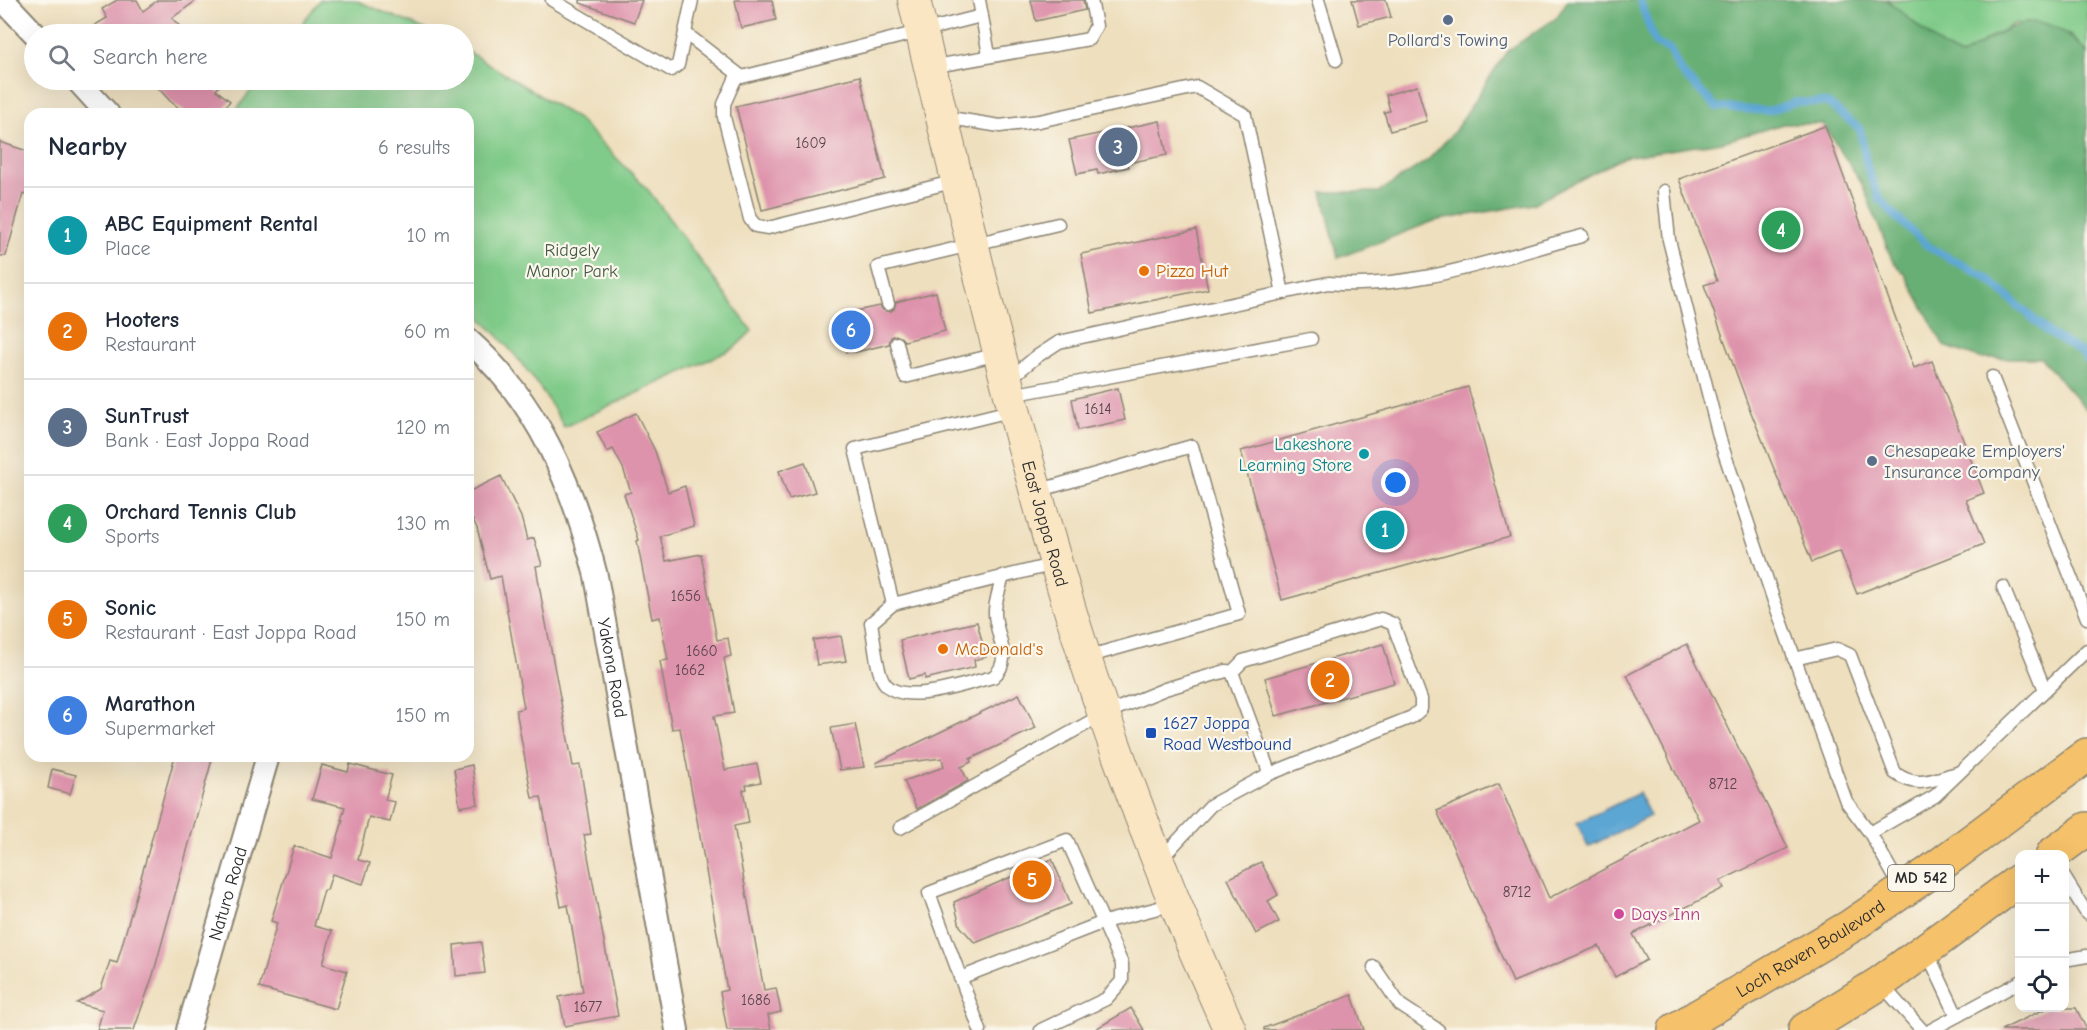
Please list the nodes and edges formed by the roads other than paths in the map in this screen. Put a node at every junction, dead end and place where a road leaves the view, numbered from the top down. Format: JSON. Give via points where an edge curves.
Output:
{"nodes":[{"id":1,"x":3,"y":0,"type":"edge"},
{"id":2,"x":552,"y":0,"type":"edge"},
{"id":3,"x":692,"y":0,"type":"edge"},
{"id":4,"x":914,"y":0,"type":"edge"},
{"id":5,"x":979,"y":0,"type":"edge"},
{"id":6,"x":1091,"y":0,"type":"edge"},
{"id":7,"x":1318,"y":0,"type":"edge"},
{"id":8,"x":981,"y":16,"type":"junction"},
{"id":9,"x":26,"y":24,"type":"edge"},
{"id":10,"x":921,"y":31,"type":"junction"},
{"id":11,"x":685,"y":33,"type":"junction"},
{"id":12,"x":989,"y":55,"type":"junction"},
{"id":13,"x":1336,"y":60,"type":"dead end"},
{"id":14,"x":930,"y":67,"type":"junction"},
{"id":15,"x":737,"y":75,"type":"junction"},
{"id":16,"x":86,"y":90,"type":"edge"},
{"id":17,"x":103,"y":108,"type":"edge"},
{"id":18,"x":942,"y":117,"type":"junction"},
{"id":19,"x":958,"y":180,"type":"junction"},
{"id":20,"x":1664,"y":191,"type":"dead end"},
{"id":21,"x":1058,"y":224,"type":"dead end"},
{"id":22,"x":1582,"y":236,"type":"dead end"},
{"id":23,"x":973,"y":243,"type":"junction"},
{"id":24,"x":1283,"y":293,"type":"junction"},
{"id":25,"x":888,"y":304,"type":"dead end"},
{"id":26,"x":1311,"y":339,"type":"dead end"},
{"id":27,"x":897,"y":343,"type":"dead end"},
{"id":28,"x":474,"y":346,"type":"edge"},
{"id":29,"x":1992,"y":377,"type":"dead end"},
{"id":30,"x":1009,"y":384,"type":"junction"},
{"id":31,"x":1036,"y":492,"type":"junction"},
{"id":32,"x":1056,"y":564,"type":"junction"},
{"id":33,"x":1003,"y":576,"type":"junction"},
{"id":34,"x":2003,"y":587,"type":"dead end"},
{"id":35,"x":893,"y":603,"type":"junction"},
{"id":36,"x":2087,"y":618,"type":"edge"},
{"id":37,"x":2087,"y":650,"type":"edge"},
{"id":38,"x":1086,"y":657,"type":"junction"},
{"id":39,"x":1794,"y":659,"type":"junction"},
{"id":40,"x":1233,"y":672,"type":"junction"},
{"id":41,"x":2045,"y":690,"type":"junction"},
{"id":42,"x":1104,"y":714,"type":"junction"},
{"id":43,"x":2087,"y":755,"type":"edge"},
{"id":44,"x":266,"y":762,"type":"edge"},
{"id":45,"x":1958,"y":773,"type":"junction"},
{"id":46,"x":1267,"y":775,"type":"junction"},
{"id":47,"x":900,"y":828,"type":"dead end"},
{"id":48,"x":2087,"y":829,"type":"edge"},
{"id":49,"x":1870,"y":833,"type":"junction"},
{"id":50,"x":2060,"y":850,"type":"edge"},
{"id":51,"x":1159,"y":861,"type":"junction"},
{"id":52,"x":2015,"y":883,"type":"edge"},
{"id":53,"x":2069,"y":885,"type":"edge"},
{"id":54,"x":1903,"y":891,"type":"junction"},
{"id":55,"x":1175,"y":903,"type":"junction"},
{"id":56,"x":2087,"y":914,"type":"edge"},
{"id":57,"x":1104,"y":922,"type":"junction"},
{"id":58,"x":1926,"y":950,"type":"junction"},
{"id":59,"x":2087,"y":956,"type":"edge"},
{"id":60,"x":2069,"y":959,"type":"edge"},
{"id":61,"x":1374,"y":966,"type":"dead end"},
{"id":62,"x":960,"y":978,"type":"junction"},
{"id":63,"x":1880,"y":983,"type":"junction"},
{"id":64,"x":2015,"y":984,"type":"edge"},
{"id":65,"x":1957,"y":1016,"type":"junction"},
{"id":66,"x":188,"y":1030,"type":"edge"},
{"id":67,"x":677,"y":1030,"type":"edge"},
{"id":68,"x":980,"y":1030,"type":"edge"},
{"id":69,"x":1041,"y":1030,"type":"edge"},
{"id":70,"x":1230,"y":1030,"type":"edge"},
{"id":71,"x":1438,"y":1030,"type":"edge"},
{"id":72,"x":1675,"y":1030,"type":"edge"},
{"id":73,"x":1805,"y":1030,"type":"edge"},
{"id":74,"x":1922,"y":1030,"type":"edge"},
{"id":75,"x":1931,"y":1030,"type":"edge"}],
"edges":[{"from":1,"to":9,"type":"street"},
{"from":2,"to":11,"type":"lane","via":[[671,70],[678,65]]},
{"from":3,"to":11,"type":"lane"},
{"from":4,"to":10,"type":"main road","name":"East Joppa Road"},
{"from":5,"to":8,"type":"lane"},
{"from":6,"to":12,"type":"lane","via":[[1096,27],[1089,39]]},
{"from":7,"to":13,"type":"lane"},
{"from":8,"to":10,"type":"lane"},
{"from":8,"to":12,"type":"lane"},
{"from":10,"to":14,"type":"main road","name":"East Joppa Road"},
{"from":10,"to":15,"type":"lane","via":[[742,77]]},
{"from":11,"to":15,"type":"lane"},
{"from":12,"to":14,"type":"lane"},
{"from":14,"to":18,"type":"main road","name":"East Joppa Road"},
{"from":15,"to":19,"type":"lane","via":[[724,104],[724,117],[750,219],[756,226],[768,228]]},
{"from":16,"to":17,"type":"street"},
{"from":18,"to":19,"type":"main road","name":"East Joppa Road"},
{"from":18,"to":24,"type":"lane","via":[[1000,126],[1197,87],[1245,115]]},
{"from":19,"to":23,"type":"main road","name":"East Joppa Road"},
{"from":20,"to":39,"type":"lane","via":[[1669,240],[1720,440]]},
{"from":21,"to":23,"type":"lane"},
{"from":22,"to":24,"type":"lane","via":[[1384,284],[1328,283]]},
{"from":23,"to":25,"type":"lane","via":[[878,267]]},
{"from":23,"to":30,"type":"main road","name":"East Joppa Road"},
{"from":24,"to":30,"type":"lane","via":[[1059,342],[1035,357]]},
{"from":26,"to":30,"type":"lane"},
{"from":27,"to":30,"type":"lane","via":[[905,377]]},
{"from":28,"to":67,"type":"street","name":"Yakona Road","via":[[511,385],[536,419],[555,455],[585,532]]},
{"from":29,"to":36,"type":"lane"},
{"from":30,"to":31,"type":"main road","name":"East Joppa Road"},
{"from":30,"to":35,"type":"lane","via":[[855,449]]},
{"from":31,"to":32,"type":"main road","name":"East Joppa Road"},
{"from":31,"to":38,"type":"lane","via":[[1192,446],[1239,614]]},
{"from":32,"to":33,"type":"lane"},
{"from":32,"to":38,"type":"main road","name":"East Joppa Road"},
{"from":33,"to":35,"type":"lane"},
{"from":33,"to":35,"type":"lane","via":[[994,613],[1005,661],[993,678],[915,694],[893,691],[883,681],[871,623]]},
{"from":34,"to":41,"type":"lane"},
{"from":37,"to":41,"type":"lane"},
{"from":38,"to":42,"type":"main road","name":"East Joppa Road"},
{"from":39,"to":45,"type":"lane","via":[[1837,649],[1850,655],[1895,773],[1908,782],[1926,782]]},
{"from":39,"to":49,"type":"lane","via":[[1846,801]]},
{"from":40,"to":42,"type":"lane","via":[[1165,688]]},
{"from":40,"to":46,"type":"lane"},
{"from":40,"to":46,"type":"lane","via":[[1243,661],[1381,619],[1393,624],[1420,699],[1421,709],[1412,717]]},
{"from":41,"to":45,"type":"lane"},
{"from":42,"to":47,"type":"lane"},
{"from":42,"to":51,"type":"main road","name":"East Joppa Road"},
{"from":43,"to":54,"type":"main road","name":"Loch Raven Boulevard","number":"MD 542"},
{"from":44,"to":66,"type":"street","name":"Naturo Road"},
{"from":45,"to":49,"type":"lane","via":[[1935,796]]},
{"from":46,"to":51,"type":"lane","via":[[1211,806]]},
{"from":48,"to":50,"type":"main road"},
{"from":49,"to":54,"type":"lane"},
{"from":51,"to":55,"type":"main road","name":"East Joppa Road"},
{"from":52,"to":58,"type":"main road"},
{"from":53,"to":56,"type":"lane"},
{"from":54,"to":72,"type":"main road","name":"Loch Raven Boulevard","number":"MD 542"},
{"from":55,"to":57,"type":"lane"},
{"from":55,"to":70,"type":"main road","name":"East Joppa Road"},
{"from":57,"to":62,"type":"lane"},
{"from":57,"to":62,"type":"lane","via":[[1067,840],[929,893]]},
{"from":57,"to":69,"type":"lane","via":[[1122,964],[1122,981],[1107,999]]},
{"from":58,"to":63,"type":"main road"},
{"from":58,"to":65,"type":"lane"},
{"from":59,"to":60,"type":"lane"},
{"from":61,"to":71,"type":"lane","via":[[1400,1005]]},
{"from":62,"to":68,"type":"lane"},
{"from":63,"to":73,"type":"main road"},
{"from":63,"to":74,"type":"lane"},
{"from":64,"to":65,"type":"lane"},
{"from":65,"to":75,"type":"lane"}]}
